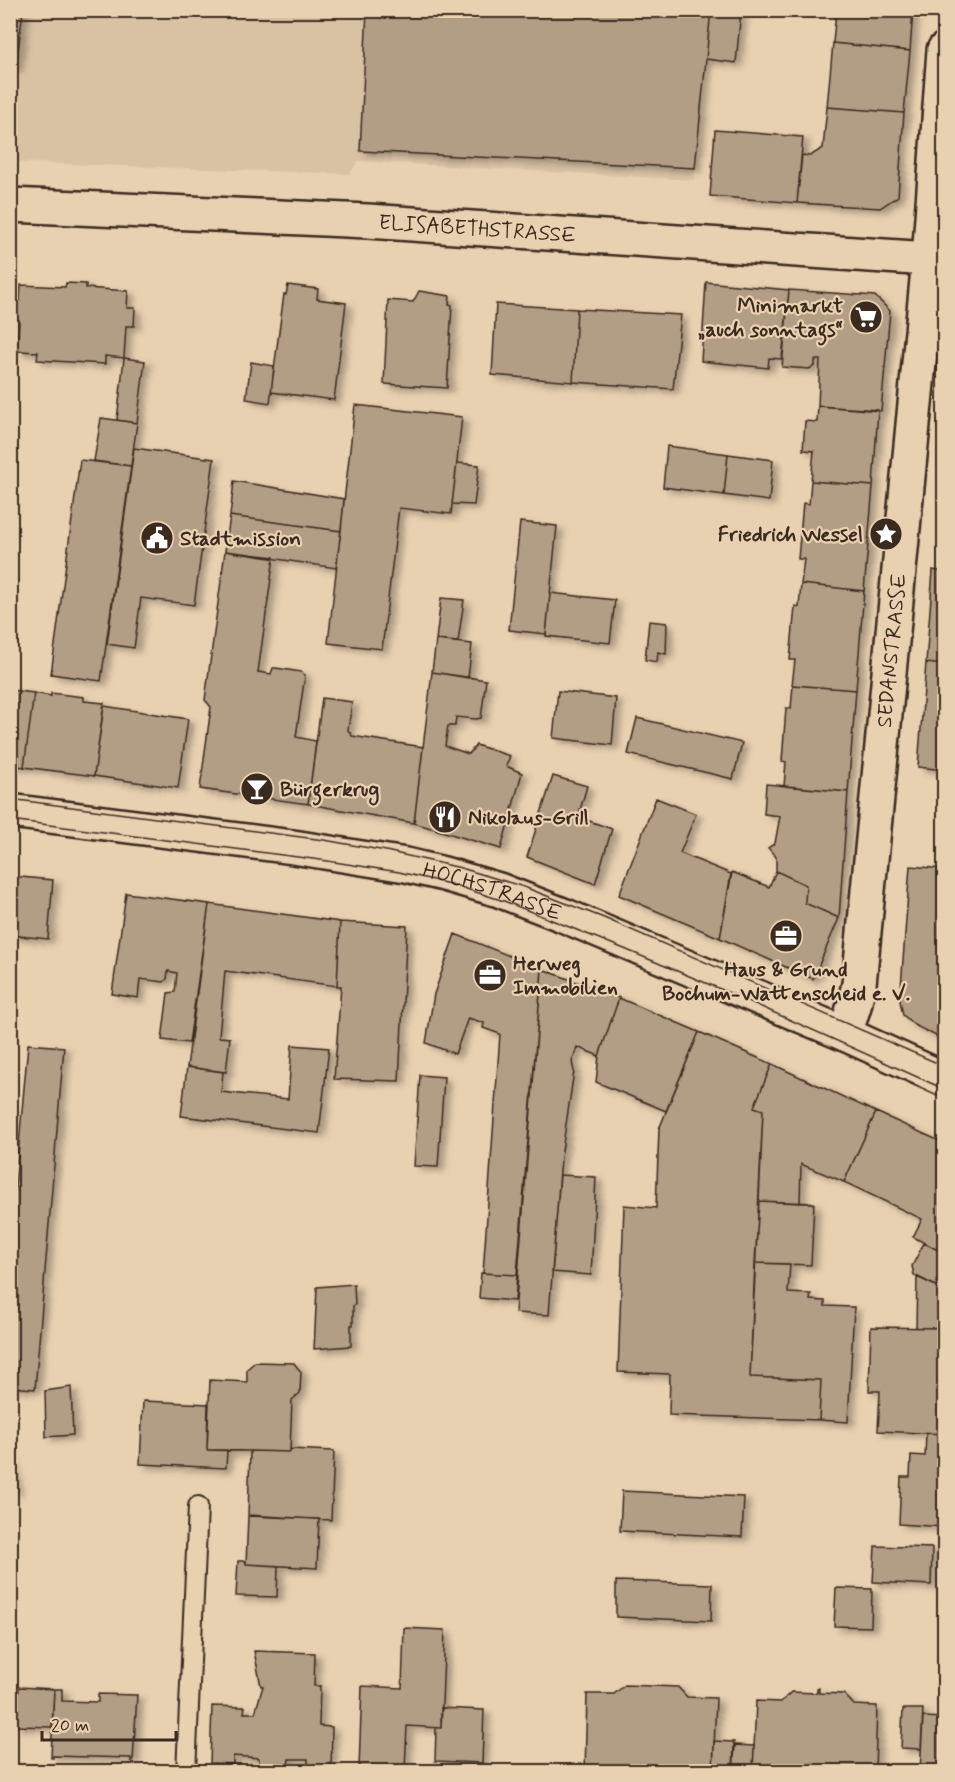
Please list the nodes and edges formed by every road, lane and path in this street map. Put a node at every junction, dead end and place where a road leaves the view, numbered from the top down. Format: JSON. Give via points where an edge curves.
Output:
{"nodes":[{"id":1,"x":945,"y":50,"type":"edge"},
{"id":2,"x":10,"y":205,"type":"edge"},
{"id":3,"x":937,"y":260,"type":"edge"},
{"id":4,"x":10,"y":811,"type":"edge"},
{"id":5,"x":845,"y":1034,"type":"junction"},
{"id":6,"x":945,"y":1079,"type":"edge"},
{"id":7,"x":198,"y":1506,"type":"dead end"},
{"id":8,"x":186,"y":1772,"type":"edge"}],
"edges":[{"from":1,"to":3,"type":"street","name":"SEDANSTRASSE"},
{"from":2,"to":3,"type":"street","name":"ELISABETHSTRASSE","via":[[368,221]]},
{"from":3,"to":5,"type":"street","name":"SEDANSTRASSE","via":[[859,984]]},
{"from":4,"to":5,"type":"street","name":"HOCHSTRASSE","via":[[293,847],[444,874],[562,915]]},
{"from":5,"to":6,"type":"street","name":"HOCHSTRASSE"},
{"from":7,"to":8,"type":"lane"}]}
